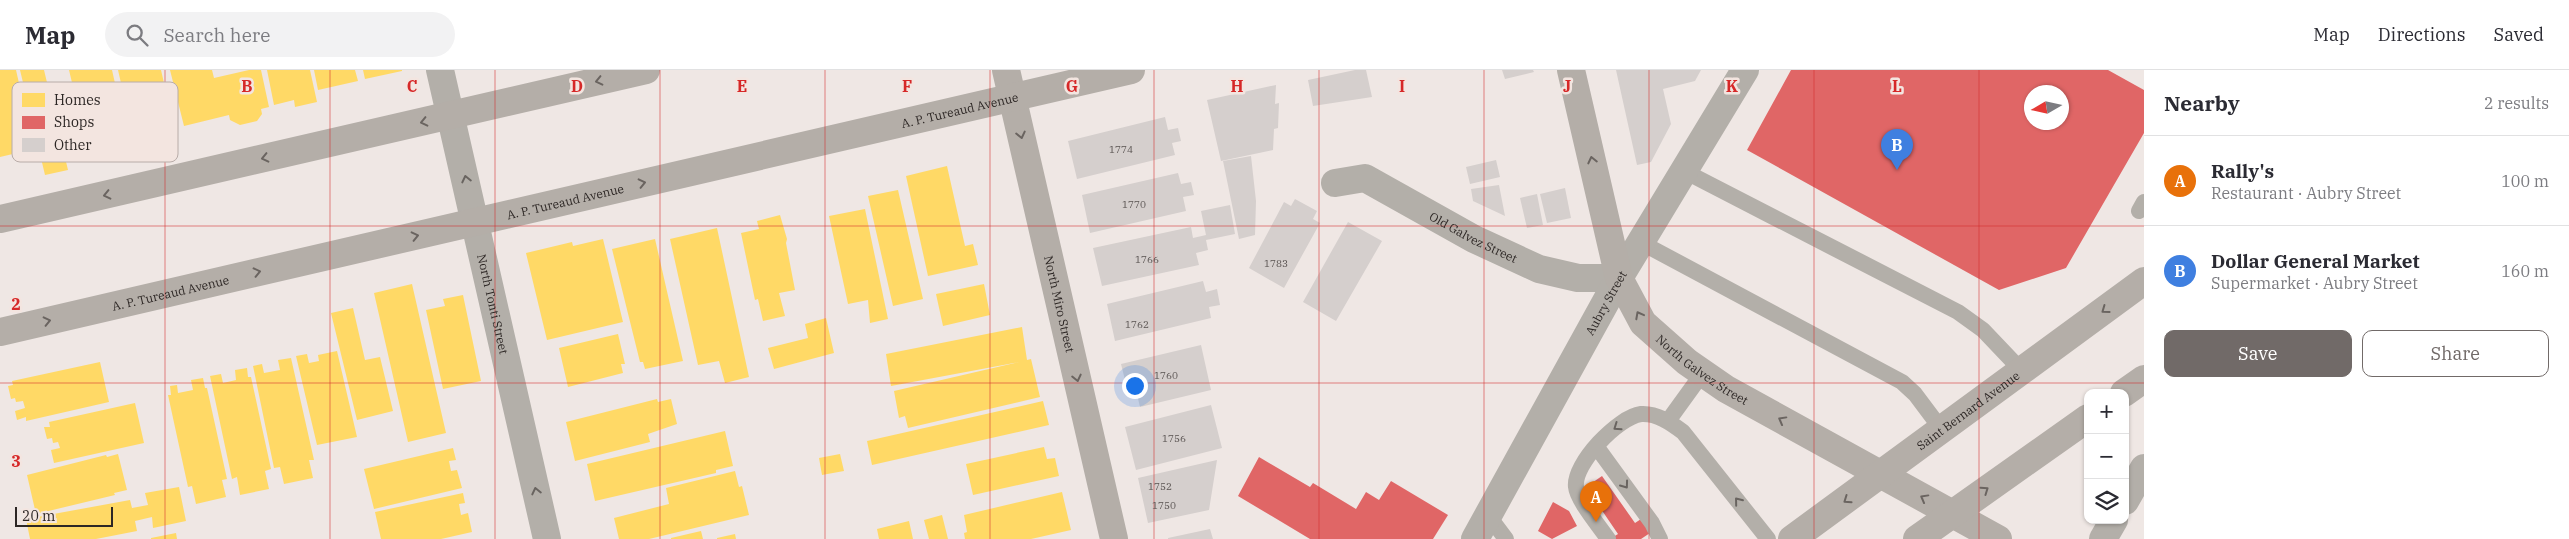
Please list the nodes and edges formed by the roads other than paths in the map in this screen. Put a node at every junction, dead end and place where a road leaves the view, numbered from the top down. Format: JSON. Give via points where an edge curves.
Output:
{"nodes":[{"id":1,"x":440,"y":70,"type":"edge"},
{"id":2,"x":646,"y":70,"type":"edge"},
{"id":3,"x":1006,"y":70,"type":"edge"},
{"id":4,"x":1131,"y":70,"type":"edge"},
{"id":5,"x":1571,"y":70,"type":"edge"},
{"id":6,"x":1745,"y":70,"type":"edge"},
{"id":7,"x":1012,"y":98,"type":"junction"},
{"id":8,"x":451,"y":115,"type":"junction"},
{"id":9,"x":1684,"y":171,"type":"junction"},
{"id":10,"x":1335,"y":183,"type":"dead end"},
{"id":11,"x":0,"y":219,"type":"edge"},
{"id":12,"x":476,"y":222,"type":"junction"},
{"id":13,"x":1640,"y":242,"type":"junction"},
{"id":14,"x":1619,"y":278,"type":"junction"},
{"id":15,"x":2144,"y":281,"type":"edge"},
{"id":16,"x":0,"y":332,"type":"edge"},
{"id":17,"x":2022,"y":371,"type":"junction"},
{"id":18,"x":1702,"y":374,"type":"junction"},
{"id":19,"x":2144,"y":379,"type":"edge"},
{"id":20,"x":2129,"y":390,"type":"edge"},
{"id":21,"x":1668,"y":421,"type":"junction"},
{"id":22,"x":2084,"y":421,"type":"edge"},
{"id":23,"x":1942,"y":430,"type":"junction"},
{"id":24,"x":1596,"y":446,"type":"junction"},
{"id":25,"x":2144,"y":468,"type":"edge"},
{"id":26,"x":1882,"y":475,"type":"junction"},
{"id":27,"x":2129,"y":493,"type":"edge"},
{"id":28,"x":1952,"y":514,"type":"junction"},
{"id":29,"x":1488,"y":515,"type":"junction"},
{"id":30,"x":2112,"y":524,"type":"edge"},
{"id":31,"x":547,"y":539,"type":"edge"},
{"id":32,"x":1114,"y":539,"type":"edge"},
{"id":33,"x":1475,"y":539,"type":"edge"},
{"id":34,"x":1506,"y":539,"type":"edge"},
{"id":35,"x":1608,"y":539,"type":"edge"},
{"id":36,"x":1660,"y":539,"type":"edge"},
{"id":37,"x":1768,"y":539,"type":"edge"},
{"id":38,"x":1792,"y":539,"type":"edge"},
{"id":39,"x":1917,"y":539,"type":"edge"},
{"id":40,"x":1998,"y":539,"type":"edge"},
{"id":41,"x":2103,"y":539,"type":"edge"}],
"edges":[{"from":1,"to":8,"type":"street","name":"North Tonti Street"},
{"from":2,"to":8,"type":"street","one_way":true},
{"from":3,"to":7,"type":"street","name":"North Miro Street"},
{"from":4,"to":7,"type":"street","name":"A. P. Tureaud Avenue"},
{"from":14,"to":5,"type":"street","name":"North Galvez Street","one_way":true},
{"from":6,"to":9,"type":"street","name":"Aubry Street"},
{"from":12,"to":7,"type":"street","name":"A. P. Tureaud Avenue","one_way":true},
{"from":7,"to":32,"type":"street","name":"North Miro Street","one_way":true},
{"from":8,"to":11,"type":"street","one_way":true},
{"from":12,"to":8,"type":"street","name":"North Tonti Street","one_way":true},
{"from":9,"to":13,"type":"street","name":"Aubry Street"},
{"from":9,"to":17,"type":"lane","via":[[1958,312],[1983,330]]},
{"from":10,"to":14,"type":"street","name":"Old Galvez Street","via":[[1365,178],[1474,238],[1539,269],[1578,278]]},
{"from":16,"to":12,"type":"street","name":"A. P. Tureaud Avenue","one_way":true},
{"from":31,"to":12,"type":"street","name":"North Tonti Street","one_way":true},
{"from":13,"to":14,"type":"street","name":"Aubry Street"},
{"from":13,"to":23,"type":"lane","via":[[1902,382]]},
{"from":18,"to":14,"type":"street","name":"North Galvez Street","one_way":true,"via":[[1643,323]]},
{"from":14,"to":29,"type":"street","name":"Aubry Street"},
{"from":15,"to":17,"type":"street","name":"Saint Bernard Avenue","one_way":true},
{"from":17,"to":23,"type":"street","name":"Saint Bernard Avenue"},
{"from":18,"to":21,"type":"lane"},
{"from":26,"to":18,"type":"street","name":"North Galvez Street","one_way":true},
{"from":19,"to":20,"type":"street"},
{"from":21,"to":24,"type":"lane","one_way":true,"via":[[1644,414],[1633,416]]},
{"from":37,"to":21,"type":"lane","one_way":true,"via":[[1683,432]]},
{"from":28,"to":22,"type":"street","one_way":true},
{"from":23,"to":26,"type":"street","name":"Saint Bernard Avenue"},
{"from":24,"to":35,"type":"lane","via":[[1575,478],[1576,490]]},
{"from":24,"to":36,"type":"lane","one_way":true},
{"from":25,"to":27,"type":"street"},
{"from":28,"to":26,"type":"street","name":"North Galvez Street","one_way":true},
{"from":26,"to":38,"type":"street","name":"Saint Bernard Avenue","one_way":true},
{"from":28,"to":39,"type":"street"},
{"from":28,"to":40,"type":"street","name":"North Galvez Street"},
{"from":29,"to":33,"type":"street","name":"Aubry Street"},
{"from":29,"to":34,"type":"lane"},
{"from":30,"to":41,"type":"street"}]}
